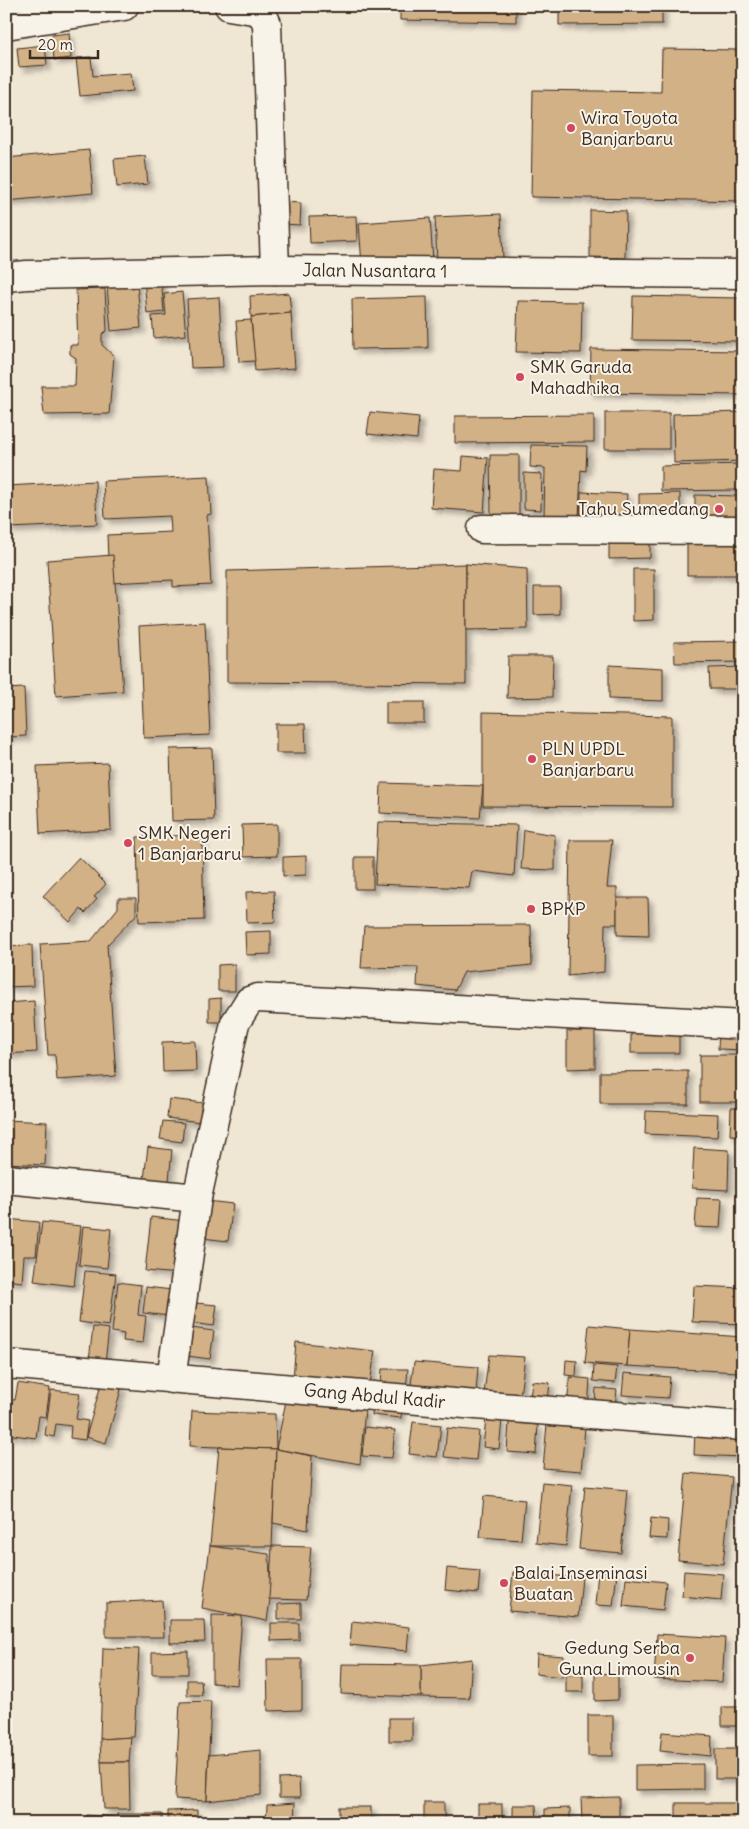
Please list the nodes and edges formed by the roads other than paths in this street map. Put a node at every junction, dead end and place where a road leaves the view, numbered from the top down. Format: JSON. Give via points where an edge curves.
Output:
{"nodes":[{"id":1,"x":124,"y":6,"type":"edge"},
{"id":2,"x":229,"y":6,"type":"edge"},
{"id":3,"x":6,"y":25,"type":"edge"},
{"id":4,"x":275,"y":270,"type":"junction"},
{"id":5,"x":743,"y":274,"type":"edge"},
{"id":6,"x":6,"y":277,"type":"edge"},
{"id":7,"x":482,"y":529,"type":"dead end"},
{"id":8,"x":743,"y":530,"type":"edge"},
{"id":9,"x":743,"y":1025,"type":"edge"},
{"id":10,"x":6,"y":1179,"type":"edge"},
{"id":11,"x":197,"y":1198,"type":"junction"},
{"id":12,"x":6,"y":1364,"type":"edge"},
{"id":13,"x":171,"y":1379,"type":"junction"},
{"id":14,"x":743,"y":1426,"type":"edge"}],
"edges":[{"from":1,"to":3,"type":"street"},
{"from":2,"to":4,"type":"street","via":[[262,13],[267,24]]},
{"from":4,"to":5,"type":"street","name":"Jalan Nusantara 1"},
{"from":4,"to":6,"type":"street","name":"Jalan Nusantara 1"},
{"from":7,"to":8,"type":"street"},
{"from":9,"to":11,"type":"street","via":[[258,998],[249,1001],[235,1023]]},
{"from":10,"to":11,"type":"street"},
{"from":11,"to":13,"type":"street"},
{"from":12,"to":13,"type":"street","name":"Gang Abdul Kadir"},
{"from":13,"to":14,"type":"street","name":"Gang Abdul Kadir"}]}
